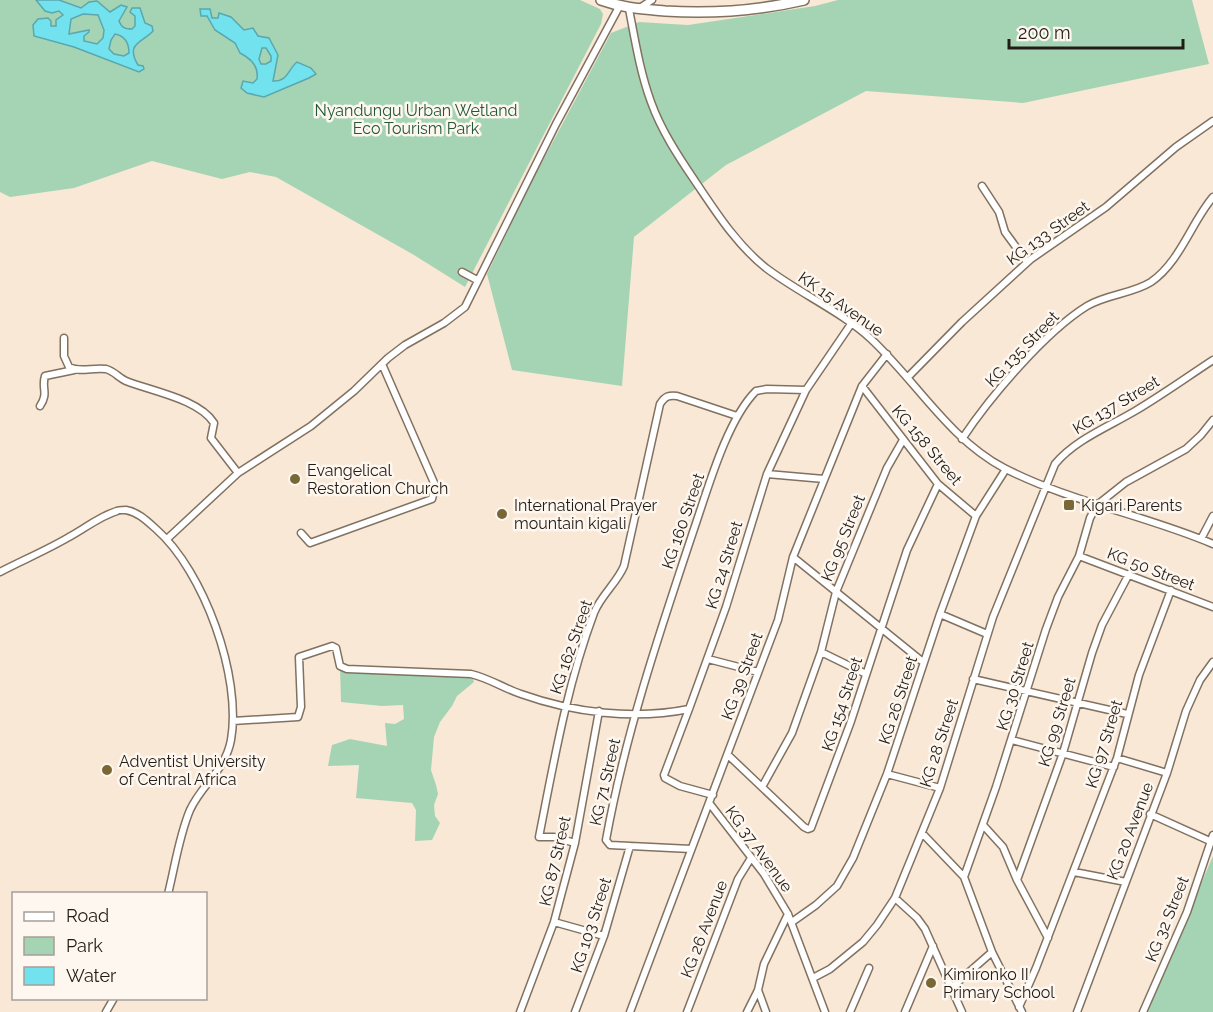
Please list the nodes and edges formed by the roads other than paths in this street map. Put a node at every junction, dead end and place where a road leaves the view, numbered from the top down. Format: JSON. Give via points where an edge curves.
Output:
{"nodes":[{"id":1,"x":601,"y":0,"type":"edge"},
{"id":2,"x":651,"y":0,"type":"edge"},
{"id":3,"x":804,"y":0,"type":"edge"},
{"id":4,"x":619,"y":7,"type":"junction"},
{"id":5,"x":633,"y":9,"type":"junction"},
{"id":6,"x":1213,"y":121,"type":"edge"},
{"id":7,"x":982,"y":186,"type":"dead end"},
{"id":8,"x":1213,"y":197,"type":"edge"},
{"id":9,"x":1027,"y":262,"type":"junction"},
{"id":10,"x":462,"y":273,"type":"dead end"},
{"id":11,"x":477,"y":280,"type":"junction"},
{"id":12,"x":851,"y":324,"type":"junction"},
{"id":13,"x":64,"y":338,"type":"dead end"},
{"id":14,"x":887,"y":354,"type":"junction"},
{"id":15,"x":1213,"y":360,"type":"edge"},
{"id":16,"x":66,"y":364,"type":"junction"},
{"id":17,"x":382,"y":364,"type":"junction"},
{"id":18,"x":74,"y":370,"type":"junction"},
{"id":19,"x":58,"y":374,"type":"junction"},
{"id":20,"x":908,"y":377,"type":"junction"},
{"id":21,"x":862,"y":386,"type":"junction"},
{"id":22,"x":806,"y":390,"type":"junction"},
{"id":23,"x":40,"y":406,"type":"dead end"},
{"id":24,"x":737,"y":416,"type":"junction"},
{"id":25,"x":1213,"y":420,"type":"edge"},
{"id":26,"x":962,"y":439,"type":"junction"},
{"id":27,"x":903,"y":440,"type":"junction"},
{"id":28,"x":1006,"y":469,"type":"junction"},
{"id":29,"x":238,"y":473,"type":"junction"},
{"id":30,"x":767,"y":474,"type":"junction"},
{"id":31,"x":824,"y":479,"type":"junction"},
{"id":32,"x":938,"y":484,"type":"junction"},
{"id":33,"x":1046,"y":485,"type":"junction"},
{"id":34,"x":1097,"y":505,"type":"junction"},
{"id":35,"x":976,"y":516,"type":"junction"},
{"id":36,"x":1213,"y":516,"type":"edge"},
{"id":37,"x":301,"y":533,"type":"dead end"},
{"id":38,"x":167,"y":539,"type":"junction"},
{"id":39,"x":1201,"y":539,"type":"junction"},
{"id":40,"x":1213,"y":544,"type":"edge"},
{"id":41,"x":1079,"y":556,"type":"junction"},
{"id":42,"x":794,"y":557,"type":"junction"},
{"id":43,"x":0,"y":572,"type":"edge"},
{"id":44,"x":1129,"y":574,"type":"junction"},
{"id":45,"x":1171,"y":590,"type":"junction"},
{"id":46,"x":836,"y":592,"type":"junction"},
{"id":47,"x":1213,"y":607,"type":"edge"},
{"id":48,"x":940,"y":614,"type":"junction"},
{"id":49,"x":880,"y":628,"type":"junction"},
{"id":50,"x":987,"y":634,"type":"junction"},
{"id":51,"x":821,"y":652,"type":"junction"},
{"id":52,"x":708,"y":658,"type":"junction"},
{"id":53,"x":923,"y":662,"type":"junction"},
{"id":54,"x":1213,"y":662,"type":"edge"},
{"id":55,"x":758,"y":672,"type":"junction"},
{"id":56,"x":866,"y":674,"type":"junction"},
{"id":57,"x":973,"y":679,"type":"junction"},
{"id":58,"x":1026,"y":691,"type":"junction"},
{"id":59,"x":1077,"y":702,"type":"junction"},
{"id":60,"x":565,"y":706,"type":"junction"},
{"id":61,"x":689,"y":709,"type":"junction"},
{"id":62,"x":599,"y":711,"type":"junction"},
{"id":63,"x":634,"y":714,"type":"junction"},
{"id":64,"x":1127,"y":714,"type":"junction"},
{"id":65,"x":233,"y":721,"type":"junction"},
{"id":66,"x":1012,"y":740,"type":"junction"},
{"id":67,"x":1063,"y":753,"type":"junction"},
{"id":68,"x":728,"y":755,"type":"junction"},
{"id":69,"x":1117,"y":758,"type":"junction"},
{"id":70,"x":1114,"y":767,"type":"junction"},
{"id":71,"x":1167,"y":773,"type":"junction"},
{"id":72,"x":887,"y":774,"type":"junction"},
{"id":73,"x":762,"y":787,"type":"junction"},
{"id":74,"x":940,"y":788,"type":"junction"},
{"id":75,"x":713,"y":795,"type":"junction"},
{"id":76,"x":710,"y":804,"type":"junction"},
{"id":77,"x":1150,"y":814,"type":"junction"},
{"id":78,"x":983,"y":825,"type":"junction"},
{"id":79,"x":922,"y":832,"type":"junction"},
{"id":80,"x":1212,"y":839,"type":"edge"},
{"id":81,"x":575,"y":843,"type":"junction"},
{"id":82,"x":630,"y":846,"type":"junction"},
{"id":83,"x":692,"y":849,"type":"junction"},
{"id":84,"x":751,"y":858,"type":"junction"},
{"id":85,"x":1074,"y":872,"type":"junction"},
{"id":86,"x":964,"y":877,"type":"junction"},
{"id":87,"x":1017,"y":880,"type":"junction"},
{"id":88,"x":1126,"y":882,"type":"junction"},
{"id":89,"x":169,"y":892,"type":"edge"},
{"id":90,"x":895,"y":898,"type":"junction"},
{"id":91,"x":788,"y":914,"type":"junction"},
{"id":92,"x":554,"y":922,"type":"junction"},
{"id":93,"x":792,"y":922,"type":"junction"},
{"id":94,"x":604,"y":936,"type":"junction"},
{"id":95,"x":1048,"y":938,"type":"junction"},
{"id":96,"x":933,"y":946,"type":"junction"},
{"id":97,"x":992,"y":952,"type":"junction"},
{"id":98,"x":869,"y":968,"type":"dead end"},
{"id":99,"x":813,"y":978,"type":"junction"},
{"id":100,"x":951,"y":988,"type":"junction"},
{"id":101,"x":758,"y":990,"type":"junction"},
{"id":102,"x":1020,"y":1010,"type":"edge"},
{"id":103,"x":520,"y":1012,"type":"edge"},
{"id":104,"x":575,"y":1012,"type":"edge"},
{"id":105,"x":630,"y":1012,"type":"edge"},
{"id":106,"x":687,"y":1012,"type":"edge"},
{"id":107,"x":747,"y":1012,"type":"edge"},
{"id":108,"x":766,"y":1012,"type":"edge"},
{"id":109,"x":825,"y":1012,"type":"edge"},
{"id":110,"x":850,"y":1012,"type":"edge"},
{"id":111,"x":905,"y":1012,"type":"edge"},
{"id":112,"x":962,"y":1012,"type":"edge"},
{"id":113,"x":1077,"y":1012,"type":"edge"},
{"id":114,"x":1143,"y":1012,"type":"edge"}],
"edges":[{"from":1,"to":4,"type":"highway"},
{"from":2,"to":5,"type":"street"},
{"from":3,"to":5,"type":"highway","via":[[722,13]]},
{"from":4,"to":5,"type":"highway"},
{"from":4,"to":11,"type":"street"},
{"from":5,"to":12,"type":"street","name":"KK 15 Avenue","via":[[645,86],[652,105],[712,206],[734,237],[766,268]]},
{"from":6,"to":9,"type":"street","name":"KG 133 Street","via":[[1106,207]]},
{"from":7,"to":9,"type":"street","via":[[999,212],[1005,232]]},
{"from":8,"to":26,"type":"street","name":"KG 135 Street","via":[[1166,268],[1150,282],[1088,305],[1068,319],[1021,366]]},
{"from":9,"to":20,"type":"street","name":"KG 133 Street"},
{"from":10,"to":11,"type":"street"},
{"from":11,"to":17,"type":"street","via":[[469,301],[456,315],[405,345]]},
{"from":12,"to":14,"type":"street","name":"KK 15 Avenue"},
{"from":12,"to":22,"type":"street","name":"KG 24 Street"},
{"from":13,"to":16,"type":"street"},
{"from":14,"to":20,"type":"street","name":"KK 15 Avenue"},
{"from":14,"to":21,"type":"street","name":"KG 39 Street"},
{"from":15,"to":33,"type":"street","name":"KG 137 Street","via":[[1063,454],[1054,464]]},
{"from":16,"to":18,"type":"street"},
{"from":16,"to":19,"type":"street"},
{"from":17,"to":29,"type":"street","via":[[311,426]]},
{"from":17,"to":37,"type":"street","via":[[435,485],[432,499],[310,543]]},
{"from":18,"to":19,"type":"street"},
{"from":18,"to":29,"type":"street","via":[[108,370],[122,380],[203,412],[214,423],[211,438]]},
{"from":19,"to":23,"type":"street","via":[[41,376],[46,394]]},
{"from":20,"to":26,"type":"street","name":"KK 15 Avenue"},
{"from":21,"to":27,"type":"street","name":"KG 158 Street"},
{"from":21,"to":31,"type":"street","name":"KG 39 Street"},
{"from":22,"to":24,"type":"street","name":"KG 160 Street","via":[[756,392]]},
{"from":22,"to":30,"type":"street","name":"KG 24 Street"},
{"from":24,"to":60,"type":"street","name":"KG 162 Street","via":[[677,396],[663,398],[624,566],[595,609]]},
{"from":24,"to":63,"type":"street","name":"KG 160 Street","via":[[711,481]]},
{"from":25,"to":34,"type":"street","via":[[1186,448],[1126,482]]},
{"from":26,"to":28,"type":"street","name":"KK 15 Avenue"},
{"from":27,"to":32,"type":"street","name":"KG 158 Street"},
{"from":27,"to":46,"type":"street","name":"KG 95 Street","via":[[887,468]]},
{"from":28,"to":33,"type":"street","name":"KK 15 Avenue"},
{"from":28,"to":35,"type":"street","name":"KG 26 Street"},
{"from":29,"to":38,"type":"street"},
{"from":30,"to":31,"type":"street"},
{"from":30,"to":52,"type":"street","name":"KG 24 Street"},
{"from":31,"to":42,"type":"street","name":"KG 39 Street"},
{"from":32,"to":35,"type":"street","name":"KG 158 Street"},
{"from":32,"to":49,"type":"street","name":"KG 154 Street","via":[[907,549]]},
{"from":33,"to":34,"type":"street","name":"KK 15 Avenue"},
{"from":33,"to":50,"type":"street","name":"KG 28 Street"},
{"from":34,"to":39,"type":"street","name":"KK 15 Avenue"},
{"from":34,"to":41,"type":"street","name":"KG 30 Street"},
{"from":35,"to":48,"type":"street","name":"KG 26 Street"},
{"from":36,"to":39,"type":"street"},
{"from":38,"to":43,"type":"street","via":[[141,515],[117,510]]},
{"from":38,"to":65,"type":"street","via":[[196,582],[220,635]]},
{"from":39,"to":40,"type":"street","name":"KK 15 Avenue"},
{"from":41,"to":44,"type":"street","name":"KG 50 Street"},
{"from":41,"to":58,"type":"street","name":"KG 30 Street","via":[[1058,597]]},
{"from":42,"to":46,"type":"street"},
{"from":42,"to":55,"type":"street","name":"KG 39 Street","via":[[778,620]]},
{"from":44,"to":45,"type":"street","name":"KG 50 Street"},
{"from":44,"to":59,"type":"street","name":"KG 99 Street","via":[[1102,625]]},
{"from":45,"to":47,"type":"street","name":"KG 50 Street"},
{"from":45,"to":64,"type":"street","name":"KG 97 Street","via":[[1150,640]]},
{"from":46,"to":49,"type":"street"},
{"from":46,"to":51,"type":"street","name":"KG 95 Street"},
{"from":48,"to":50,"type":"street"},
{"from":48,"to":53,"type":"street","name":"KG 26 Street"},
{"from":49,"to":53,"type":"street"},
{"from":49,"to":56,"type":"street","name":"KG 154 Street"},
{"from":50,"to":57,"type":"street","name":"KG 28 Street"},
{"from":51,"to":56,"type":"street"},
{"from":51,"to":73,"type":"street","name":"KG 95 Street","via":[[792,733]]},
{"from":52,"to":55,"type":"street"},
{"from":52,"to":61,"type":"street","name":"KG 24 Street"},
{"from":53,"to":72,"type":"street","name":"KG 26 Street"},
{"from":54,"to":71,"type":"street","name":"KG 20 Avenue","via":[[1186,711]]},
{"from":55,"to":68,"type":"street","name":"KG 39 Street"},
{"from":56,"to":73,"type":"street","name":"KG 154 Street","via":[[811,828],[804,827]]},
{"from":57,"to":58,"type":"street"},
{"from":57,"to":74,"type":"street","name":"KG 28 Street"},
{"from":58,"to":59,"type":"street"},
{"from":58,"to":66,"type":"street","name":"KG 30 Street"},
{"from":59,"to":64,"type":"street"},
{"from":59,"to":67,"type":"street","name":"KG 99 Street"},
{"from":60,"to":62,"type":"street"},
{"from":60,"to":65,"type":"street","via":[[471,674],[347,669],[340,666],[332,646],[299,657],[298,717]]},
{"from":60,"to":81,"type":"street","via":[[539,837]]},
{"from":61,"to":63,"type":"street"},
{"from":61,"to":75,"type":"street","name":"KG 24 Street","via":[[664,775],[680,786]]},
{"from":62,"to":63,"type":"street"},
{"from":62,"to":81,"type":"street","name":"KG 87 Street"},
{"from":63,"to":82,"type":"street","name":"KG 71 Street","via":[[606,840],[610,845]]},
{"from":64,"to":69,"type":"street","name":"KG 97 Street"},
{"from":65,"to":89,"type":"street","via":[[227,756],[190,810]]},
{"from":66,"to":67,"type":"street"},
{"from":66,"to":78,"type":"street","name":"KG 30 Street"},
{"from":67,"to":70,"type":"street"},
{"from":67,"to":87,"type":"street","name":"KG 99 Street"},
{"from":68,"to":73,"type":"street","name":"KG 154 Street"},
{"from":68,"to":75,"type":"street","name":"KG 39 Street"},
{"from":69,"to":70,"type":"street","name":"KG 97 Street"},
{"from":69,"to":71,"type":"street"},
{"from":70,"to":85,"type":"street","name":"KG 97 Street"},
{"from":71,"to":77,"type":"street","name":"KG 20 Avenue"},
{"from":72,"to":74,"type":"street"},
{"from":72,"to":93,"type":"street","name":"KG 26 Street","via":[[841,881]]},
{"from":74,"to":79,"type":"street","name":"KG 28 Street"},
{"from":75,"to":76,"type":"street","name":"KG 39 Street"},
{"from":76,"to":83,"type":"street","name":"KG 39 Street"},
{"from":76,"to":84,"type":"street","name":"KG 37 Avenue"},
{"from":77,"to":80,"type":"street"},
{"from":77,"to":88,"type":"street","name":"KG 20 Avenue"},
{"from":78,"to":86,"type":"street","name":"KG 30 Street"},
{"from":78,"to":87,"type":"street","via":[[1003,847]]},
{"from":79,"to":86,"type":"street"},
{"from":79,"to":90,"type":"street","name":"KG 28 Street"},
{"from":80,"to":114,"type":"street","name":"KG 32 Street","via":[[1187,912]]},
{"from":81,"to":92,"type":"street","name":"KG 87 Street"},
{"from":82,"to":83,"type":"street","name":"KG 71 Street"},
{"from":82,"to":94,"type":"street","name":"KG 103 Street"},
{"from":83,"to":105,"type":"street","name":"KG 39 Street"},
{"from":84,"to":91,"type":"street","name":"KG 37 Avenue"},
{"from":84,"to":106,"type":"street","name":"KG 26 Avenue","via":[[738,879]]},
{"from":85,"to":88,"type":"street"},
{"from":85,"to":95,"type":"street","name":"KG 97 Street"},
{"from":86,"to":97,"type":"street"},
{"from":87,"to":95,"type":"street"},
{"from":88,"to":113,"type":"street","name":"KG 20 Avenue"},
{"from":90,"to":96,"type":"street","via":[[926,929]]},
{"from":90,"to":99,"type":"street","name":"KG 28 Street","via":[[862,942]]},
{"from":91,"to":93,"type":"street","name":"KG 37 Avenue"},
{"from":91,"to":101,"type":"street","via":[[764,964]]},
{"from":92,"to":94,"type":"street"},
{"from":92,"to":103,"type":"street","name":"KG 87 Street"},
{"from":93,"to":99,"type":"street","name":"KG 37 Avenue"},
{"from":94,"to":104,"type":"street","name":"KG 103 Street"},
{"from":95,"to":102,"type":"street","name":"KG 97 Street"},
{"from":96,"to":100,"type":"street"},
{"from":96,"to":111,"type":"street"},
{"from":97,"to":100,"type":"street"},
{"from":97,"to":102,"type":"street"},
{"from":98,"to":110,"type":"street"},
{"from":99,"to":109,"type":"street","name":"KG 37 Avenue"},
{"from":100,"to":112,"type":"street"},
{"from":101,"to":107,"type":"street"},
{"from":101,"to":108,"type":"street"}]}
